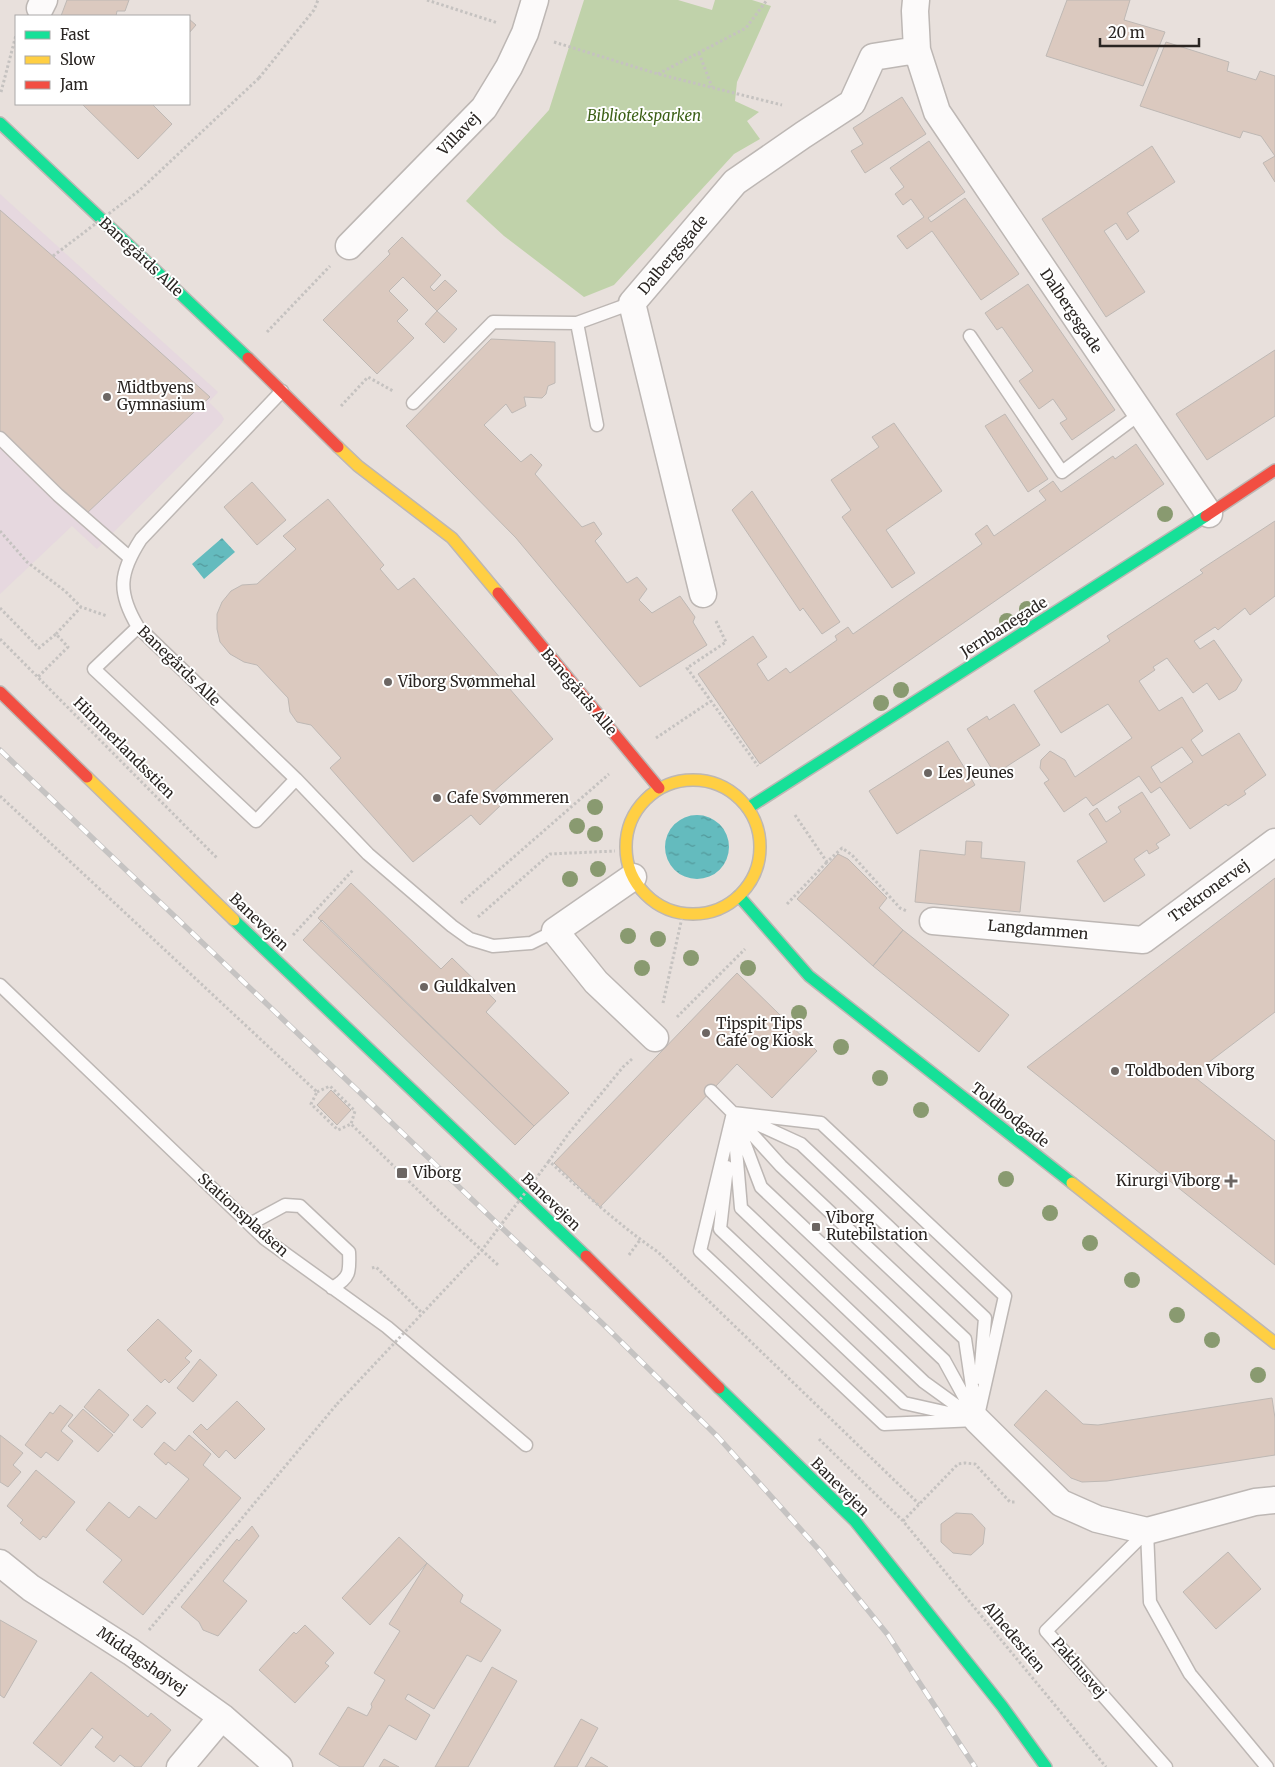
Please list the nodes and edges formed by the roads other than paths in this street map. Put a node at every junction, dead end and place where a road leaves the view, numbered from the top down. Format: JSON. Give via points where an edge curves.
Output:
{"nodes":[{"id":1,"x":535,"y":0,"type":"edge"},
{"id":2,"x":916,"y":0,"type":"edge"},
{"id":3,"x":917,"y":50,"type":"junction"},
{"id":4,"x":0,"y":123,"type":"edge"},
{"id":5,"x":349,"y":246,"type":"road end"},
{"id":6,"x":632,"y":303,"type":"junction"},
{"id":7,"x":576,"y":323,"type":"junction"},
{"id":8,"x":970,"y":336,"type":"dead end"},
{"id":9,"x":282,"y":391,"type":"junction"},
{"id":10,"x":413,"y":402,"type":"road end"},
{"id":11,"x":1141,"y":413,"type":"junction"},
{"id":12,"x":597,"y":426,"type":"dead end"},
{"id":13,"x":0,"y":438,"type":"edge"},
{"id":14,"x":1275,"y":470,"type":"edge"},
{"id":15,"x":1209,"y":514,"type":"junction"},
{"id":16,"x":129,"y":558,"type":"junction"},
{"id":17,"x":703,"y":594,"type":"road end"},
{"id":18,"x":138,"y":627,"type":"junction"},
{"id":19,"x":0,"y":692,"type":"edge"},
{"id":20,"x":296,"y":779,"type":"junction"},
{"id":21,"x":659,"y":788,"type":"junction"},
{"id":22,"x":748,"y":808,"type":"junction"},
{"id":23,"x":1275,"y":842,"type":"edge"},
{"id":24,"x":633,"y":877,"type":"junction"},
{"id":25,"x":739,"y":896,"type":"junction"},
{"id":26,"x":933,"y":921,"type":"dead end"},
{"id":27,"x":555,"y":931,"type":"junction"},
{"id":28,"x":1143,"y":940,"type":"joint"},
{"id":29,"x":0,"y":986,"type":"edge"},
{"id":30,"x":660,"y":1043,"type":"road end"},
{"id":31,"x":711,"y":1091,"type":"dead end"},
{"id":32,"x":733,"y":1113,"type":"junction"},
{"id":33,"x":250,"y":1224,"type":"junction"},
{"id":34,"x":332,"y":1288,"type":"junction"},
{"id":35,"x":1275,"y":1343,"type":"edge"},
{"id":36,"x":977,"y":1420,"type":"junction"},
{"id":37,"x":526,"y":1445,"type":"dead end"},
{"id":38,"x":1275,"y":1500,"type":"edge"},
{"id":39,"x":1147,"y":1531,"type":"junction"},
{"id":40,"x":0,"y":1563,"type":"edge"},
{"id":41,"x":222,"y":1717,"type":"junction"},
{"id":42,"x":180,"y":1767,"type":"edge"},
{"id":43,"x":279,"y":1767,"type":"edge"},
{"id":44,"x":1046,"y":1767,"type":"edge"},
{"id":45,"x":1166,"y":1767,"type":"edge"},
{"id":46,"x":1267,"y":1767,"type":"edge"}],
"edges":[{"from":1,"to":5,"type":"street","name":"Villavej","via":[[526,33],[484,108]]},
{"from":2,"to":3,"type":"street","name":"Dalbergsgade"},
{"from":3,"to":6,"type":"street","name":"Dalbergsgade","via":[[873,56],[852,102],[735,182]]},
{"from":3,"to":11,"type":"street","name":"Dalbergsgade","via":[[936,112]]},
{"from":4,"to":9,"type":"street","name":"Banegårds Alle"},
{"from":6,"to":7,"type":"lane"},
{"from":6,"to":17,"type":"street","name":"Dalbergsgade"},
{"from":7,"to":10,"type":"lane","via":[[493,322]]},
{"from":7,"to":12,"type":"lane"},
{"from":8,"to":11,"type":"lane","via":[[1062,472]]},
{"from":9,"to":16,"type":"lane","name":"Banegårds Alle","via":[[141,539]]},
{"from":9,"to":21,"type":"street","name":"Banegårds Alle","via":[[358,466],[452,538]]},
{"from":11,"to":15,"type":"street","name":"Dalbergsgade"},
{"from":13,"to":16,"type":"lane"},
{"from":14,"to":15,"type":"street","name":"Jernbanegade"},
{"from":15,"to":22,"type":"street","name":"Jernbanegade"},
{"from":16,"to":18,"type":"lane","name":"Banegårds Alle","via":[[122,587],[127,609]]},
{"from":18,"to":20,"type":"lane","name":"Banegårds Alle"},
{"from":18,"to":20,"type":"lane","via":[[94,669],[256,821]]},
{"from":19,"to":44,"type":"street","name":"Banevejen","via":[[577,1248],[854,1521],[1002,1706]]},
{"from":20,"to":27,"type":"lane","name":"Banegårds Alle","via":[[368,854],[470,939],[494,946],[531,943]]},
{"from":21,"to":22,"type":"street","via":[[687,780],[710,782],[731,791]]},
{"from":21,"to":24,"type":"street","via":[[634,815],[627,835],[627,856]]},
{"from":22,"to":25,"type":"street","via":[[758,829],[760,853],[754,876]]},
{"from":23,"to":28,"type":"street","name":"Trekronervej"},
{"from":24,"to":25,"type":"street","via":[[654,901],[683,913],[703,913],[723,907]]},
{"from":24,"to":27,"type":"street"},
{"from":25,"to":35,"type":"street","name":"Toldbodgade","via":[[809,976]]},
{"from":26,"to":28,"type":"street","name":"Langdammen"},
{"from":27,"to":30,"type":"street","via":[[596,982]]},
{"from":29,"to":33,"type":"lane","name":"Stationspladsen"},
{"from":31,"to":32,"type":"lane"},
{"from":32,"to":36,"type":"lane","via":[[761,1187],[944,1360]]},
{"from":32,"to":36,"type":"lane","via":[[781,1166],[964,1339]]},
{"from":32,"to":36,"type":"lane","via":[[740,1208],[924,1382]]},
{"from":32,"to":36,"type":"lane","via":[[801,1144],[985,1318]]},
{"from":32,"to":36,"type":"lane","via":[[720,1229],[904,1403]]},
{"from":32,"to":36,"type":"lane","via":[[821,1123],[1005,1296]]},
{"from":32,"to":36,"type":"lane","via":[[700,1251],[884,1424]]},
{"from":33,"to":34,"type":"lane","name":"Stationspladsen","via":[[265,1239]]},
{"from":33,"to":34,"type":"lane","via":[[285,1206],[300,1206],[349,1252],[350,1271],[341,1283]]},
{"from":34,"to":37,"type":"lane","name":"Stationspladsen","via":[[387,1327]]},
{"from":36,"to":39,"type":"street","name":"Pakhusvej","via":[[1060,1503],[1097,1519]]},
{"from":38,"to":39,"type":"street","name":"Pakhusvej","via":[[1255,1502]]},
{"from":39,"to":45,"type":"lane","name":"Pakhusvej","via":[[1046,1631]]},
{"from":39,"to":46,"type":"lane","via":[[1150,1602],[1190,1674]]},
{"from":40,"to":41,"type":"street","name":"Middagshøjvej","via":[[31,1588],[131,1652]]},
{"from":41,"to":42,"type":"street"},
{"from":41,"to":43,"type":"street","name":"Middagshøjvej"}]}
